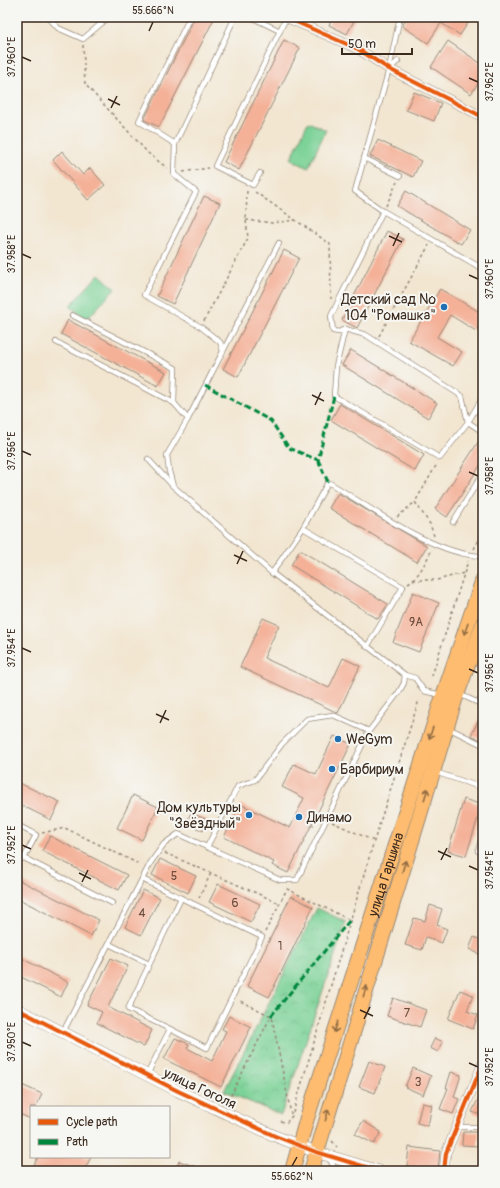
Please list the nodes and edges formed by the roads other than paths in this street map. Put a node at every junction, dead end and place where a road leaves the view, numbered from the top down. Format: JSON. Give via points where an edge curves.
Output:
{"nodes":[{"id":1,"x":48,"y":17,"type":"edge"},
{"id":2,"x":109,"y":17,"type":"edge"},
{"id":3,"x":190,"y":17,"type":"edge"},
{"id":4,"x":235,"y":17,"type":"edge"},
{"id":5,"x":251,"y":17,"type":"edge"},
{"id":6,"x":286,"y":17,"type":"edge"},
{"id":7,"x":401,"y":17,"type":"edge"},
{"id":8,"x":280,"y":31,"type":"junction"},
{"id":9,"x":398,"y":61,"type":"dead end"},
{"id":10,"x":390,"y":69,"type":"junction"},
{"id":11,"x":483,"y":117,"type":"edge"},
{"id":12,"x":176,"y":144,"type":"junction"},
{"id":13,"x":364,"y":158,"type":"junction"},
{"id":14,"x":260,"y":173,"type":"dead end"},
{"id":15,"x":400,"y":176,"type":"road end"},
{"id":16,"x":383,"y":211,"type":"junction"},
{"id":17,"x":279,"y":243,"type":"dead end"},
{"id":18,"x":483,"y":269,"type":"edge"},
{"id":19,"x":72,"y":315,"type":"dead end"},
{"id":20,"x":345,"y":329,"type":"junction"},
{"id":21,"x":56,"y":342,"type":"dead end"},
{"id":22,"x":223,"y":351,"type":"junction"},
{"id":23,"x":483,"y":397,"type":"edge"},
{"id":24,"x":174,"y":403,"type":"junction"},
{"id":25,"x":188,"y":418,"type":"junction"},
{"id":26,"x":468,"y":422,"type":"junction"},
{"id":27,"x":483,"y":432,"type":"edge"},
{"id":28,"x":148,"y":459,"type":"dead end"},
{"id":29,"x":483,"y":473,"type":"edge"},
{"id":30,"x":174,"y":486,"type":"junction"},
{"id":31,"x":453,"y":522,"type":"dead end"},
{"id":32,"x":303,"y":528,"type":"junction"},
{"id":33,"x":483,"y":556,"type":"edge"},
{"id":34,"x":272,"y":573,"type":"junction"},
{"id":35,"x":483,"y":579,"type":"edge"},
{"id":36,"x":483,"y":624,"type":"edge"},
{"id":37,"x":367,"y":647,"type":"junction"},
{"id":38,"x":405,"y":675,"type":"junction"},
{"id":39,"x":458,"y":694,"type":"junction"},
{"id":40,"x":443,"y":696,"type":"junction"},
{"id":41,"x":483,"y":705,"type":"edge"},
{"id":42,"x":447,"y":727,"type":"junction"},
{"id":43,"x":369,"y":732,"type":"junction"},
{"id":44,"x":483,"y":745,"type":"edge"},
{"id":45,"x":433,"y":771,"type":"junction"},
{"id":46,"x":483,"y":788,"type":"edge"},
{"id":47,"x":17,"y":825,"type":"edge"},
{"id":48,"x":483,"y":835,"type":"edge"},
{"id":49,"x":208,"y":847,"type":"junction"},
{"id":50,"x":478,"y":851,"type":"dead end"},
{"id":51,"x":24,"y":858,"type":"junction"},
{"id":52,"x":17,"y":861,"type":"edge"},
{"id":53,"x":142,"y":879,"type":"junction"},
{"id":54,"x":181,"y":898,"type":"junction"},
{"id":55,"x":112,"y":903,"type":"dead end"},
{"id":56,"x":109,"y":944,"type":"junction"},
{"id":57,"x":149,"y":964,"type":"junction"},
{"id":58,"x":17,"y":1009,"type":"edge"},
{"id":59,"x":170,"y":1029,"type":"junction"},
{"id":60,"x":64,"y":1032,"type":"junction"},
{"id":61,"x":483,"y":1063,"type":"edge"},
{"id":62,"x":147,"y":1075,"type":"junction"},
{"id":63,"x":457,"y":1127,"type":"junction"},
{"id":64,"x":483,"y":1127,"type":"edge"},
{"id":65,"x":299,"y":1145,"type":"junction"},
{"id":66,"x":322,"y":1154,"type":"junction"},
{"id":67,"x":292,"y":1171,"type":"edge"},
{"id":68,"x":311,"y":1171,"type":"edge"},
{"id":69,"x":336,"y":1171,"type":"edge"},
{"id":70,"x":379,"y":1171,"type":"edge"},
{"id":71,"x":444,"y":1171,"type":"edge"}],
"edges":[{"from":1,"to":2,"type":"lane","via":[[58,28],[83,39]]},
{"from":3,"to":12,"type":"lane","via":[[138,121]]},
{"from":4,"to":12,"type":"lane"},
{"from":5,"to":8,"type":"lane"},
{"from":6,"to":8,"type":"lane"},
{"from":6,"to":10,"type":"street","via":[[358,49]]},
{"from":7,"to":10,"type":"lane"},
{"from":8,"to":14,"type":"lane","via":[[215,166],[253,185]]},
{"from":9,"to":10,"type":"lane"},
{"from":10,"to":11,"type":"street"},
{"from":10,"to":13,"type":"lane"},
{"from":12,"to":22,"type":"lane","via":[[174,174],[196,192],[144,295],[202,327],[220,342]]},
{"from":13,"to":15,"type":"lane"},
{"from":13,"to":16,"type":"lane","via":[[355,191]]},
{"from":16,"to":18,"type":"lane"},
{"from":16,"to":20,"type":"lane","via":[[331,316],[333,331]]},
{"from":17,"to":22,"type":"lane"},
{"from":19,"to":24,"type":"lane","via":[[175,368]]},
{"from":20,"to":26,"type":"lane","via":[[366,335],[462,396]]},
{"from":20,"to":26,"type":"lane","via":[[336,366],[334,396],[440,458]]},
{"from":21,"to":24,"type":"lane"},
{"from":22,"to":25,"type":"lane"},
{"from":23,"to":26,"type":"lane"},
{"from":24,"to":25,"type":"lane"},
{"from":25,"to":30,"type":"lane","via":[[167,455]]},
{"from":26,"to":27,"type":"lane"},
{"from":28,"to":30,"type":"lane"},
{"from":29,"to":31,"type":"lane"},
{"from":30,"to":34,"type":"lane"},
{"from":32,"to":33,"type":"lane","via":[[328,482],[435,545],[470,556]]},
{"from":32,"to":34,"type":"lane"},
{"from":32,"to":37,"type":"lane","via":[[403,587]]},
{"from":34,"to":37,"type":"lane"},
{"from":35,"to":40,"type":"main road","name":"улица Гаршина","one_way":true},
{"from":36,"to":39,"type":"main road","name":"улица Гаршина"},
{"from":37,"to":38,"type":"lane"},
{"from":38,"to":40,"type":"lane","via":[[415,678],[424,691]]},
{"from":38,"to":43,"type":"lane","via":[[399,692]]},
{"from":39,"to":41,"type":"lane"},
{"from":39,"to":42,"type":"main road","name":"улица Гаршина"},
{"from":40,"to":65,"type":"main road","name":"улица Гаршина","one_way":true},
{"from":42,"to":44,"type":"lane"},
{"from":42,"to":45,"type":"main road","name":"улица Гаршина"},
{"from":43,"to":49,"type":"lane","via":[[333,715],[307,719],[282,744],[255,780],[238,786]]},
{"from":43,"to":49,"type":"lane","via":[[297,880],[280,880]]},
{"from":45,"to":46,"type":"lane"},
{"from":66,"to":45,"type":"main road","name":"улица Гаршина","one_way":true},
{"from":47,"to":51,"type":"lane","via":[[36,835]]},
{"from":48,"to":50,"type":"lane"},
{"from":49,"to":53,"type":"lane","via":[[178,834],[164,844]]},
{"from":51,"to":52,"type":"lane"},
{"from":51,"to":55,"type":"lane"},
{"from":53,"to":54,"type":"lane"},
{"from":53,"to":56,"type":"lane"},
{"from":54,"to":57,"type":"lane"},
{"from":54,"to":59,"type":"lane","via":[[262,937],[207,1048]]},
{"from":56,"to":57,"type":"lane"},
{"from":56,"to":60,"type":"lane"},
{"from":57,"to":59,"type":"lane","via":[[128,1009]]},
{"from":58,"to":60,"type":"street","name":"улица Гоголя"},
{"from":59,"to":62,"type":"lane"},
{"from":60,"to":62,"type":"street","name":"улица Гоголя"},
{"from":61,"to":63,"type":"street"},
{"from":62,"to":65,"type":"street","name":"улица Гоголя"},
{"from":63,"to":64,"type":"lane"},
{"from":63,"to":71,"type":"street","via":[[446,1153]]},
{"from":65,"to":66,"type":"street","name":"улица Гоголя"},
{"from":65,"to":67,"type":"main road","name":"улица Гаршина"},
{"from":66,"to":68,"type":"main road","name":"улица Гаршина"},
{"from":66,"to":69,"type":"lane"},
{"from":66,"to":70,"type":"street","name":"улица Гоголя"}]}
